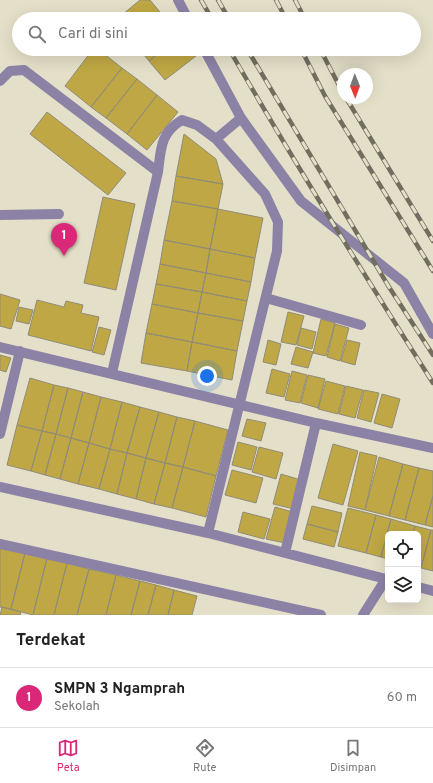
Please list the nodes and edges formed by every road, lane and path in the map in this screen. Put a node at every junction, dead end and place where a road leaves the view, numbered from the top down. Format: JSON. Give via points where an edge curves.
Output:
{"nodes":[{"id":1,"x":178,"y":0,"type":"edge"},
{"id":2,"x":184,"y":12,"type":"edge"},
{"id":3,"x":208,"y":56,"type":"edge"},
{"id":4,"x":0,"y":81,"type":"edge"},
{"id":5,"x":242,"y":118,"type":"junction"},
{"id":6,"x":216,"y":139,"type":"junction"},
{"id":7,"x":158,"y":172,"type":"junction"},
{"id":8,"x":58,"y":214,"type":"dead end"},
{"id":9,"x":0,"y":215,"type":"edge"},
{"id":10,"x":266,"y":298,"type":"junction"},
{"id":11,"x":361,"y":325,"type":"dead end"},
{"id":12,"x":433,"y":334,"type":"edge"},
{"id":13,"x":0,"y":347,"type":"edge"},
{"id":14,"x":20,"y":351,"type":"junction"},
{"id":15,"x":112,"y":373,"type":"junction"},
{"id":16,"x":238,"y":403,"type":"junction"},
{"id":17,"x":316,"y":422,"type":"junction"},
{"id":18,"x":0,"y":434,"type":"edge"},
{"id":19,"x":433,"y":448,"type":"edge"},
{"id":20,"x":0,"y":487,"type":"edge"},
{"id":21,"x":208,"y":533,"type":"junction"},
{"id":22,"x":0,"y":544,"type":"edge"},
{"id":23,"x":285,"y":553,"type":"junction"},
{"id":24,"x":385,"y":578,"type":"edge"},
{"id":25,"x":385,"y":582,"type":"edge"},
{"id":26,"x":421,"y":588,"type":"edge"},
{"id":27,"x":433,"y":590,"type":"edge"},
{"id":28,"x":321,"y":615,"type":"edge"},
{"id":29,"x":363,"y":615,"type":"edge"}],
"edges":[{"from":1,"to":2,"type":"street"},
{"from":3,"to":5,"type":"street"},
{"from":4,"to":7,"type":"street","via":[[10,71],[24,70]]},
{"from":5,"to":6,"type":"street"},
{"from":5,"to":12,"type":"street","via":[[301,201],[404,283]]},
{"from":6,"to":7,"type":"street","via":[[197,125],[182,120],[172,126],[163,139]]},
{"from":6,"to":10,"type":"street","via":[[265,194],[278,222],[277,251]]},
{"from":7,"to":15,"type":"street"},
{"from":8,"to":9,"type":"street"},
{"from":10,"to":11,"type":"street"},
{"from":10,"to":16,"type":"street"},
{"from":13,"to":14,"type":"street"},
{"from":14,"to":15,"type":"street"},
{"from":14,"to":18,"type":"street"},
{"from":15,"to":16,"type":"street"},
{"from":16,"to":17,"type":"street"},
{"from":16,"to":21,"type":"street"},
{"from":17,"to":19,"type":"street"},
{"from":17,"to":23,"type":"street"},
{"from":20,"to":21,"type":"street"},
{"from":21,"to":23,"type":"street"},
{"from":22,"to":28,"type":"street"},
{"from":23,"to":24,"type":"street"},
{"from":25,"to":29,"type":"street"},
{"from":26,"to":27,"type":"street"}]}
